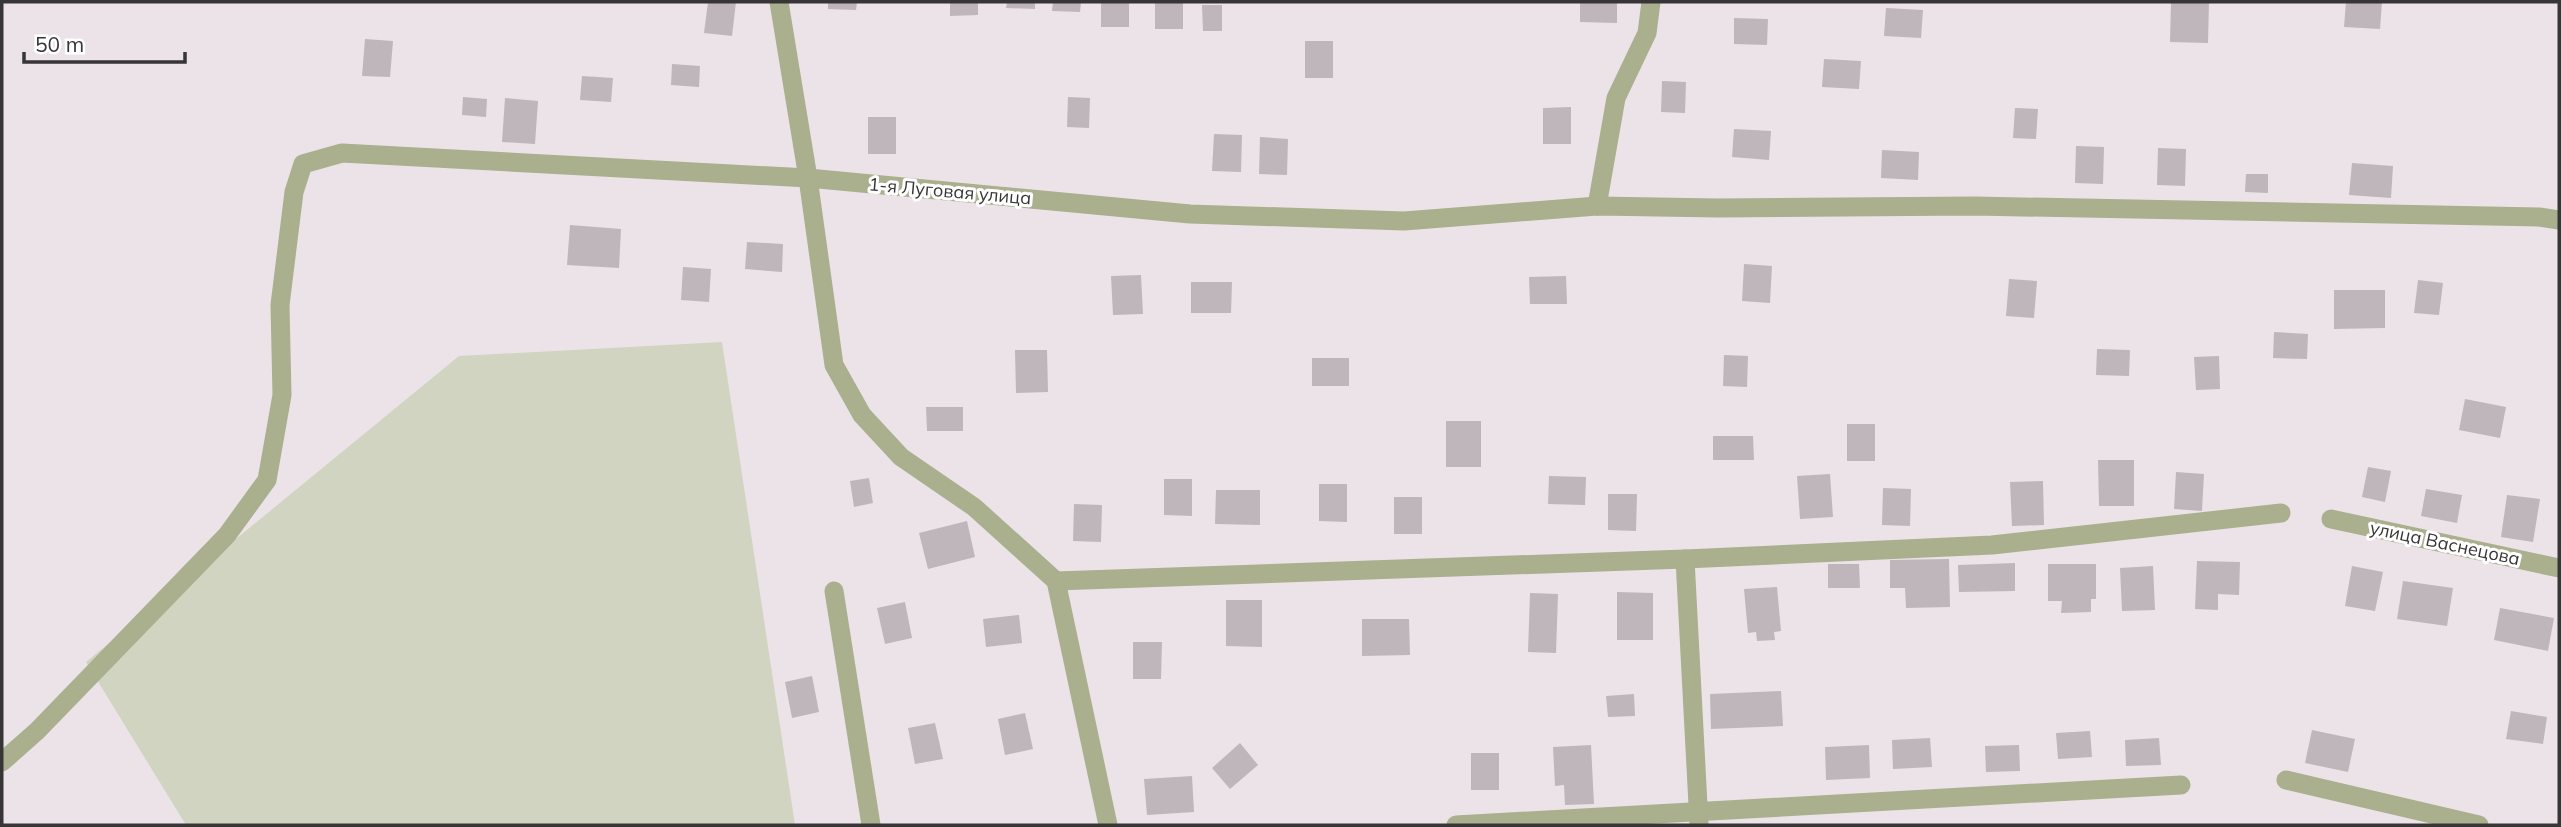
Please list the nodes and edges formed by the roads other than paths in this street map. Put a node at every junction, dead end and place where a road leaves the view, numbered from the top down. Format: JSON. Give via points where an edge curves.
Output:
{"nodes":[{"id":1,"x":779,"y":2,"type":"edge"},
{"id":2,"x":1651,"y":2,"type":"edge"},
{"id":3,"x":808,"y":178,"type":"junction"},
{"id":4,"x":1597,"y":206,"type":"junction"},
{"id":5,"x":2559,"y":220,"type":"edge"},
{"id":6,"x":2281,"y":513,"type":"dead end"},
{"id":7,"x":2332,"y":519,"type":"dead end"},
{"id":8,"x":1685,"y":559,"type":"junction"},
{"id":9,"x":2559,"y":568,"type":"edge"},
{"id":10,"x":1056,"y":580,"type":"junction"},
{"id":11,"x":834,"y":591,"type":"dead end"},
{"id":12,"x":2,"y":762,"type":"edge"},
{"id":13,"x":2286,"y":780,"type":"dead end"},
{"id":14,"x":2181,"y":785,"type":"dead end"},
{"id":15,"x":1699,"y":819,"type":"edge"},
{"id":16,"x":871,"y":825,"type":"edge"},
{"id":17,"x":1108,"y":825,"type":"edge"},
{"id":18,"x":1456,"y":825,"type":"edge"},
{"id":19,"x":2479,"y":825,"type":"edge"}],
"edges":[{"from":1,"to":3,"type":"street"},
{"from":2,"to":4,"type":"street","via":[[1647,33],[1616,98]]},
{"from":3,"to":4,"type":"street","name":"1-я Луговая улица","via":[[1204,214],[1404,221]]},
{"from":3,"to":10,"type":"street","via":[[834,365],[862,415],[901,457],[974,508]]},
{"from":3,"to":12,"type":"street","name":"1-я Луговая улица","via":[[342,153],[303,164],[294,192],[280,305],[282,395],[267,480],[227,535]]},
{"from":4,"to":5,"type":"street","name":"1-я Луговая улица","via":[[1989,206]]},
{"from":6,"to":8,"type":"street","via":[[1992,545]]},
{"from":7,"to":9,"type":"street","name":"улица Васнецова"},
{"from":8,"to":10,"type":"street"},
{"from":8,"to":15,"type":"street"},
{"from":10,"to":17,"type":"street"},
{"from":11,"to":16,"type":"street"},
{"from":13,"to":19,"type":"street"},
{"from":14,"to":15,"type":"street"},
{"from":15,"to":18,"type":"street"}]}
